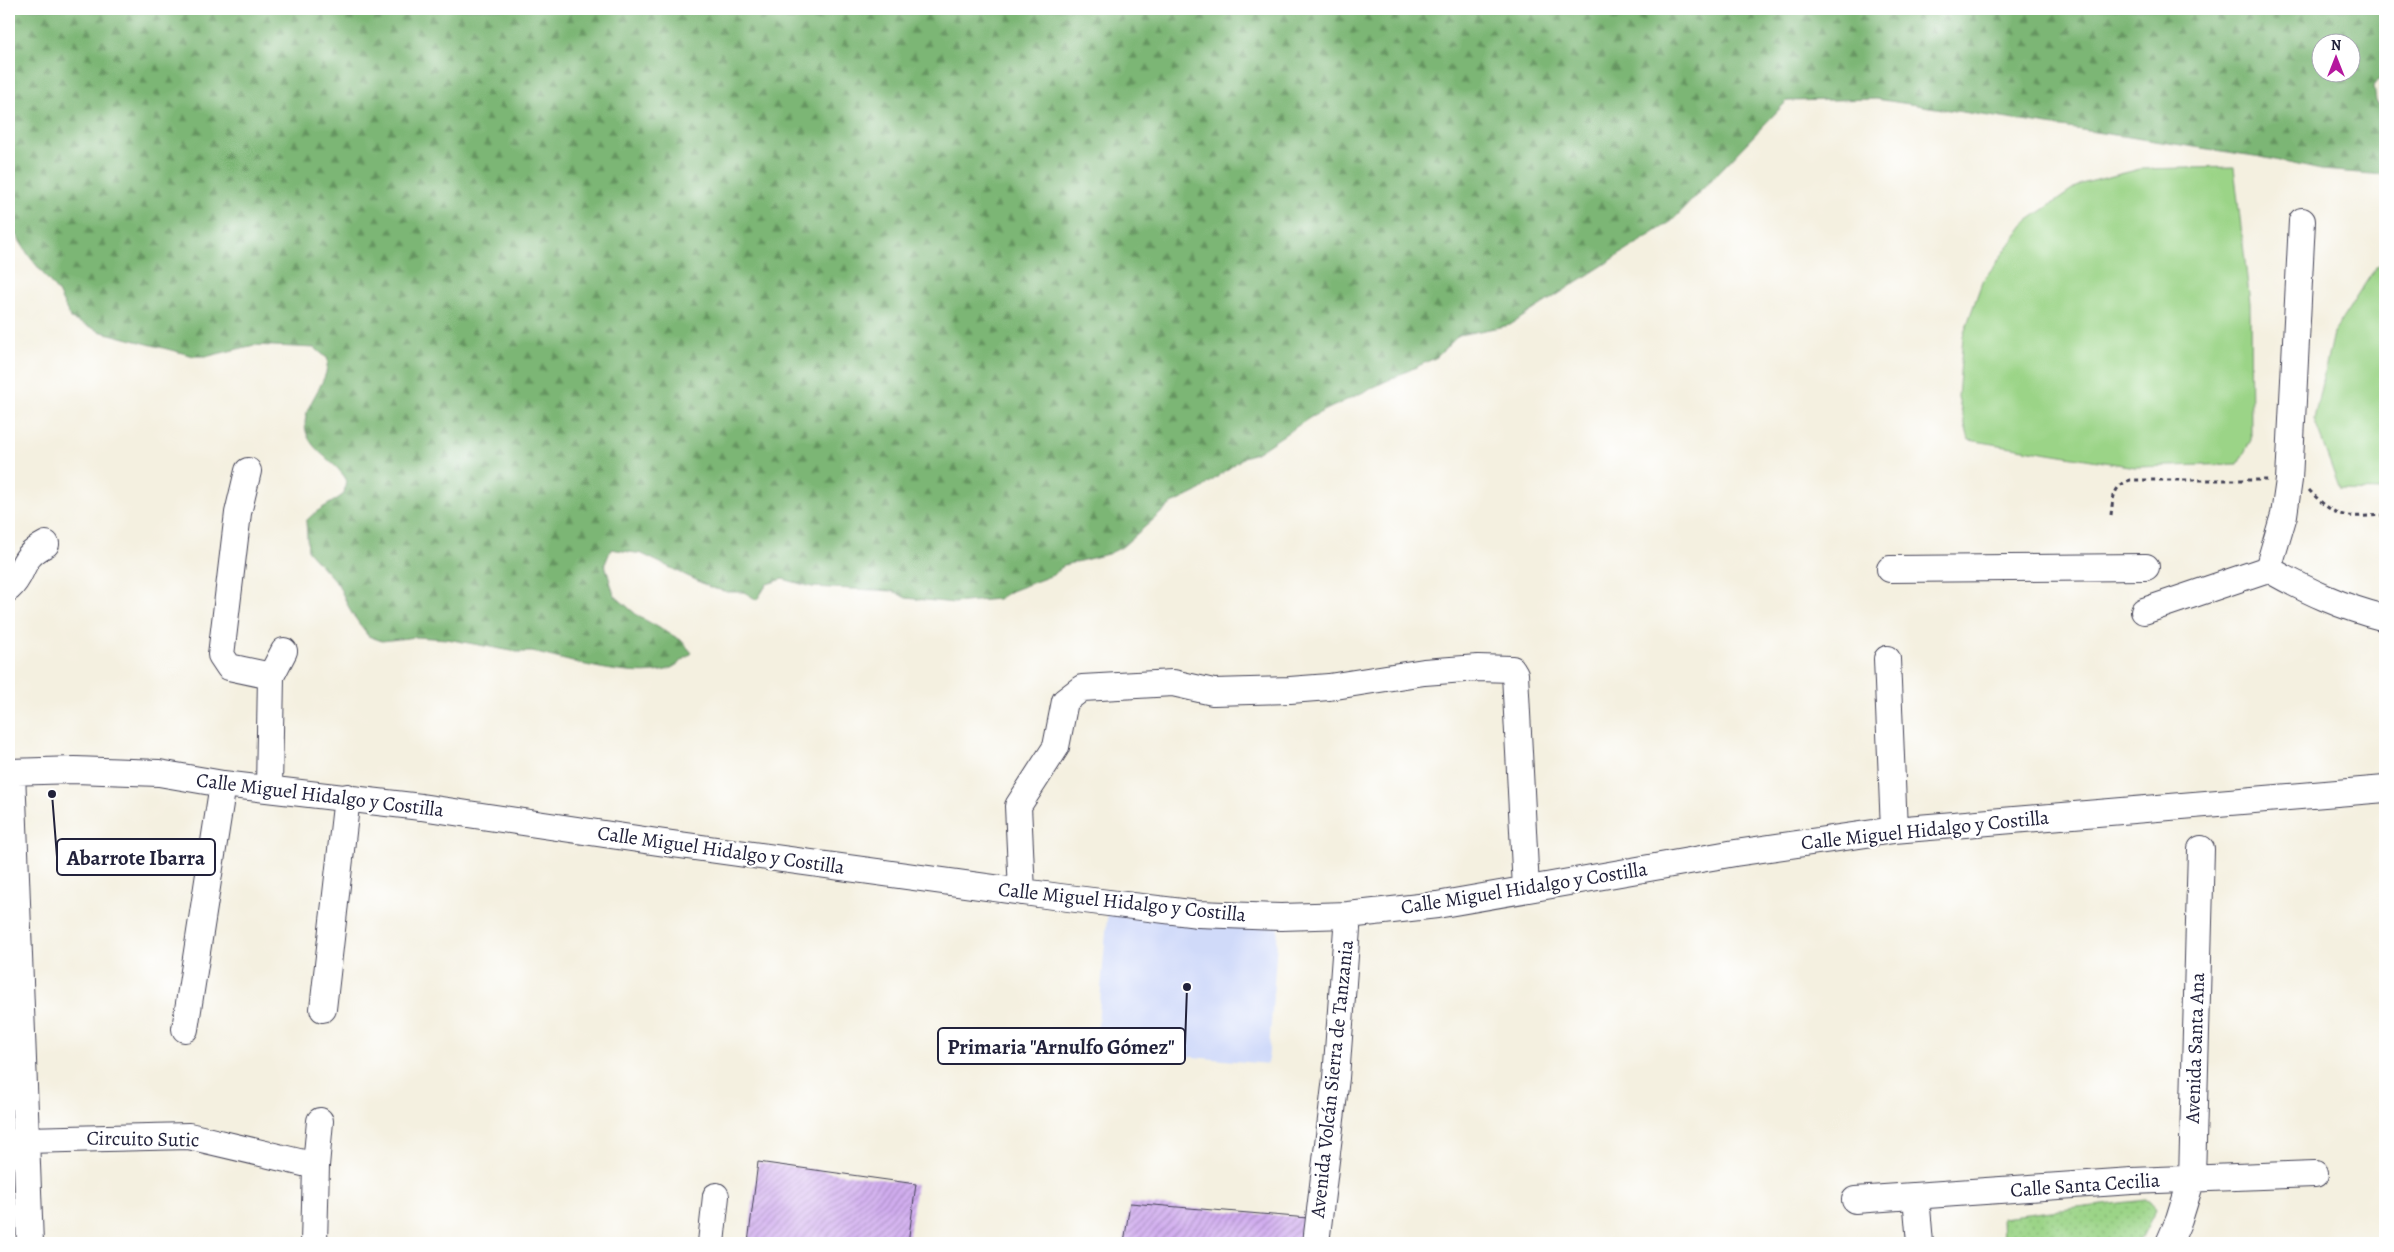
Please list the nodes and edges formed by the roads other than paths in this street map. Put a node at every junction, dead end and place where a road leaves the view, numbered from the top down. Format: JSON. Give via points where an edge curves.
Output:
{"nodes":[{"id":1,"x":2302,"y":221,"type":"dead end"},
{"id":2,"x":248,"y":471,"type":"dead end"},
{"id":3,"x":46,"y":544,"type":"dead end"},
{"id":4,"x":2146,"y":567,"type":"dead end"},
{"id":5,"x":1890,"y":569,"type":"dead end"},
{"id":6,"x":2268,"y":569,"type":"junction"},
{"id":7,"x":9,"y":588,"type":"edge"},
{"id":8,"x":2144,"y":611,"type":"dead end"},
{"id":9,"x":2385,"y":618,"type":"edge"},
{"id":10,"x":284,"y":651,"type":"dead end"},
{"id":11,"x":1888,"y":659,"type":"dead end"},
{"id":12,"x":271,"y":676,"type":"junction"},
{"id":13,"x":10,"y":772,"type":"edge"},
{"id":14,"x":223,"y":784,"type":"junction"},
{"id":15,"x":269,"y":788,"type":"junction"},
{"id":16,"x":2385,"y":789,"type":"edge"},
{"id":17,"x":347,"y":797,"type":"junction"},
{"id":18,"x":1894,"y":830,"type":"junction"},
{"id":19,"x":2201,"y":849,"type":"dead end"},
{"id":20,"x":1526,"y":889,"type":"junction"},
{"id":21,"x":13,"y":890,"type":"edge"},
{"id":22,"x":1022,"y":892,"type":"junction"},
{"id":23,"x":1348,"y":915,"type":"junction"},
{"id":24,"x":323,"y":1009,"type":"dead end"},
{"id":25,"x":15,"y":1017,"type":"edge"},
{"id":26,"x":185,"y":1029,"type":"dead end"},
{"id":27,"x":320,"y":1121,"type":"dead end"},
{"id":28,"x":17,"y":1141,"type":"edge"},
{"id":29,"x":316,"y":1166,"type":"junction"},
{"id":30,"x":2315,"y":1174,"type":"dead end"},
{"id":31,"x":2192,"y":1178,"type":"junction"},
{"id":32,"x":716,"y":1196,"type":"dead end"},
{"id":33,"x":1916,"y":1196,"type":"junction"},
{"id":34,"x":1855,"y":1200,"type":"dead end"},
{"id":35,"x":30,"y":1243,"type":"edge"},
{"id":36,"x":314,"y":1243,"type":"edge"},
{"id":37,"x":711,"y":1243,"type":"edge"},
{"id":38,"x":1316,"y":1243,"type":"edge"},
{"id":39,"x":1920,"y":1243,"type":"edge"},
{"id":40,"x":2169,"y":1243,"type":"edge"}],
"edges":[{"from":1,"to":6,"type":"street","via":[[2289,480],[2284,515]]},
{"from":2,"to":12,"type":"street","via":[[238,513],[221,655],[229,667]]},
{"from":3,"to":7,"type":"street","via":[[26,557]]},
{"from":4,"to":5,"type":"street"},
{"from":6,"to":8,"type":"street"},
{"from":6,"to":9,"type":"street","via":[[2306,591],[2348,608]]},
{"from":10,"to":12,"type":"street"},
{"from":11,"to":18,"type":"street"},
{"from":12,"to":15,"type":"street"},
{"from":13,"to":14,"type":"street","name":"Calle Miguel Hidalgo y Costilla","via":[[159,773]]},
{"from":13,"to":21,"type":"street"},
{"from":14,"to":15,"type":"street","name":"Calle Miguel Hidalgo y Costilla"},
{"from":14,"to":26,"type":"street"},
{"from":15,"to":17,"type":"street","name":"Calle Miguel Hidalgo y Costilla"},
{"from":16,"to":18,"type":"street","name":"Calle Miguel Hidalgo y Costilla"},
{"from":17,"to":22,"type":"street","name":"Calle Miguel Hidalgo y Costilla"},
{"from":17,"to":24,"type":"street"},
{"from":18,"to":20,"type":"street","name":"Calle Miguel Hidalgo y Costilla"},
{"from":19,"to":31,"type":"street","name":"Avenida Santa Ana"},
{"from":20,"to":22,"type":"street","via":[[1515,674],[1512,669],[1478,668],[1290,690],[1213,692],[1173,684],[1082,688],[1066,702],[1056,747],[1018,806]]},
{"from":20,"to":23,"type":"street","name":"Calle Miguel Hidalgo y Costilla"},
{"from":21,"to":25,"type":"street"},
{"from":22,"to":23,"type":"street","name":"Calle Miguel Hidalgo y Costilla","via":[[1198,914]]},
{"from":23,"to":38,"type":"street","name":"Avenida Volcán Sierra de Tanzania","via":[[1336,1078]]},
{"from":25,"to":28,"type":"street"},
{"from":27,"to":29,"type":"street"},
{"from":28,"to":29,"type":"street","name":"Circuito Sutic","via":[[189,1136]]},
{"from":28,"to":35,"type":"street"},
{"from":29,"to":36,"type":"street"},
{"from":30,"to":31,"type":"street","name":"Calle Santa Cecilia"},
{"from":31,"to":33,"type":"street","name":"Calle Santa Cecilia"},
{"from":31,"to":40,"type":"street","name":"Avenida Santa Ana"},
{"from":32,"to":37,"type":"street"},
{"from":33,"to":34,"type":"street","name":"Calle Santa Cecilia"},
{"from":33,"to":39,"type":"street"}]}
